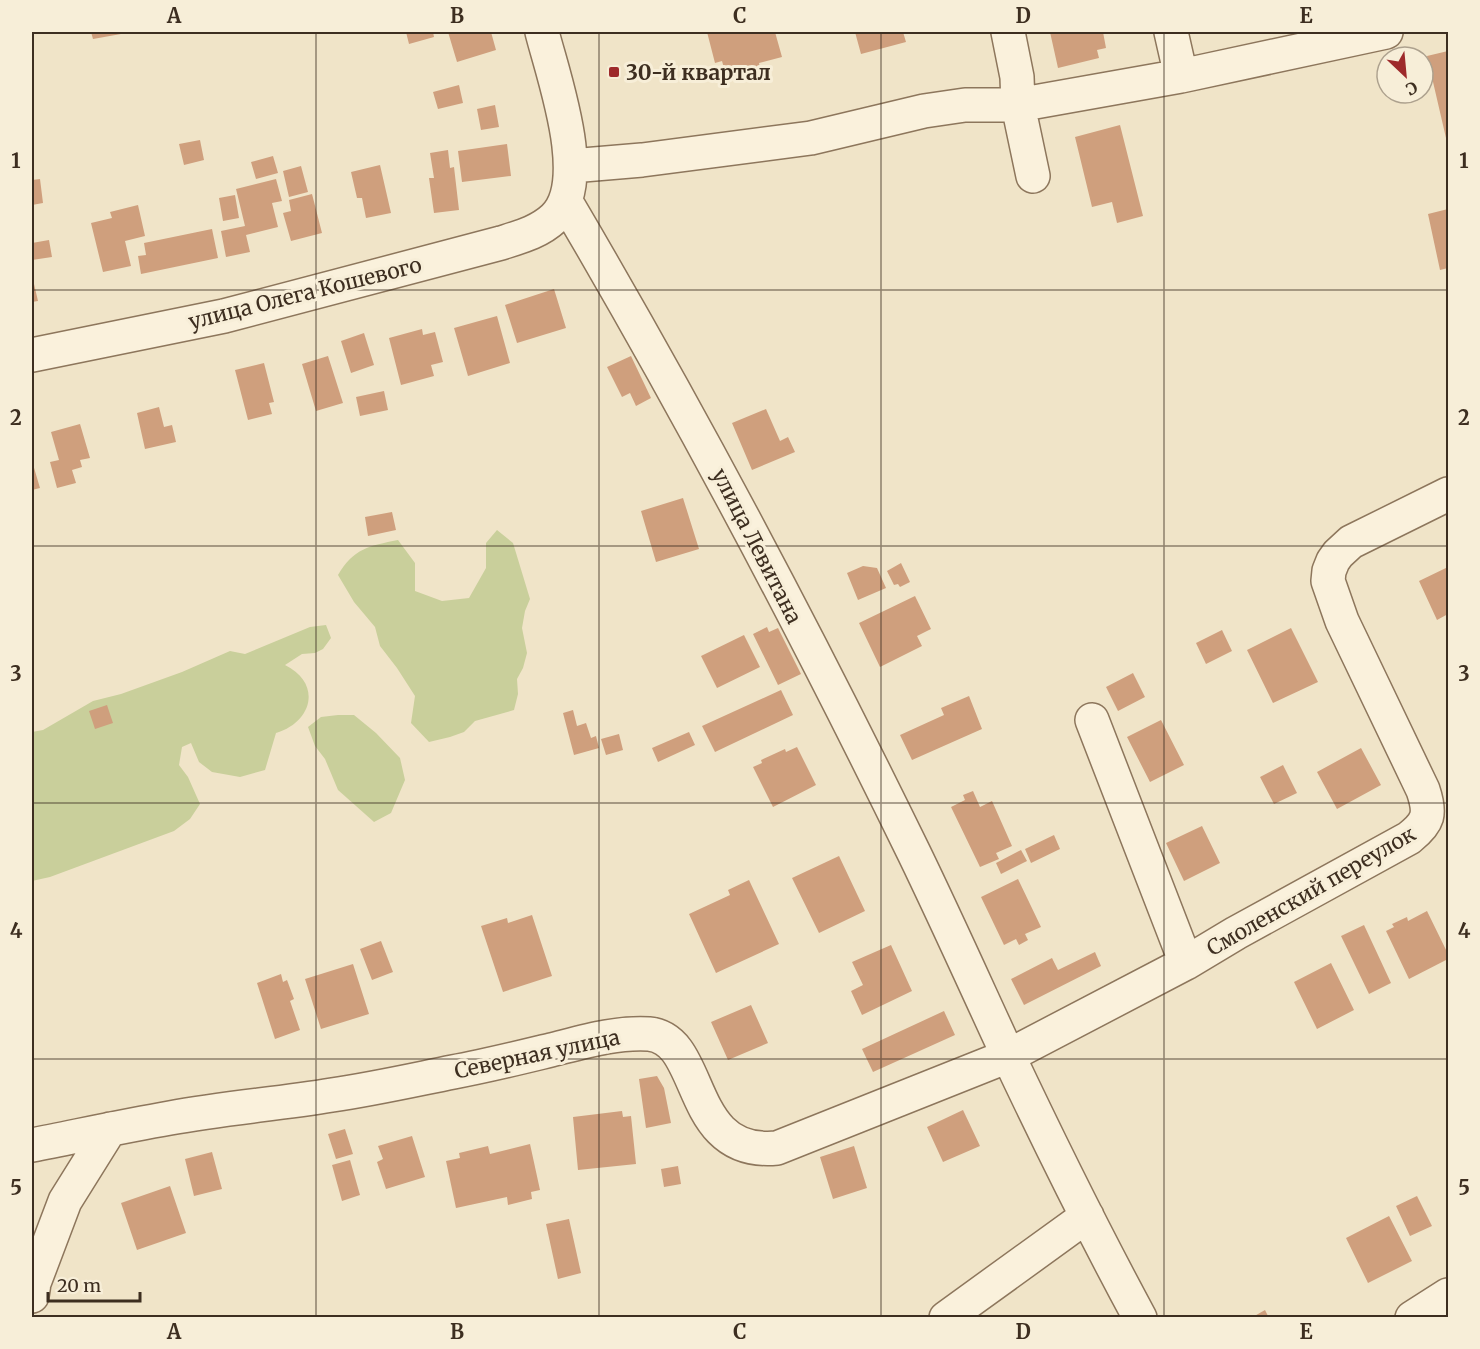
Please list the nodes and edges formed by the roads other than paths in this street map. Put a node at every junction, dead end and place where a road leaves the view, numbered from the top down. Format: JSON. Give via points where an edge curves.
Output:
{"nodes":[{"id":1,"x":542,"y":32,"type":"edge"},
{"id":2,"x":1008,"y":32,"type":"edge"},
{"id":3,"x":1171,"y":32,"type":"edge"},
{"id":4,"x":1381,"y":32,"type":"edge"},
{"id":5,"x":1181,"y":76,"type":"junction"},
{"id":6,"x":1018,"y":105,"type":"junction"},
{"id":7,"x":571,"y":166,"type":"junction"},
{"id":8,"x":1033,"y":176,"type":"dead end"},
{"id":9,"x":566,"y":202,"type":"junction"},
{"id":10,"x":32,"y":355,"type":"edge"},
{"id":11,"x":1449,"y":494,"type":"edge"},
{"id":12,"x":1092,"y":720,"type":"dead end"},
{"id":13,"x":1186,"y":963,"type":"junction"},
{"id":14,"x":1008,"y":1056,"type":"junction"},
{"id":15,"x":110,"y":1129,"type":"junction"},
{"id":16,"x":32,"y":1144,"type":"edge"},
{"id":17,"x":1087,"y":1216,"type":"junction"},
{"id":18,"x":1449,"y":1295,"type":"edge"},
{"id":19,"x":32,"y":1296,"type":"edge"},
{"id":20,"x":946,"y":1317,"type":"edge"},
{"id":21,"x":1140,"y":1317,"type":"edge"},
{"id":22,"x":1412,"y":1317,"type":"edge"}],
"edges":[{"from":1,"to":7,"type":"street","via":[[565,123]]},
{"from":2,"to":6,"type":"street"},
{"from":3,"to":5,"type":"street"},
{"from":4,"to":5,"type":"street"},
{"from":5,"to":6,"type":"street"},
{"from":6,"to":7,"type":"street","via":[[955,106],[811,138]]},
{"from":6,"to":8,"type":"street"},
{"from":7,"to":9,"type":"street"},
{"from":9,"to":10,"type":"street","name":"улица Олега Кошевого","via":[[544,226],[501,243],[224,316]]},
{"from":9,"to":14,"type":"street","name":"улица Левитана","via":[[727,487],[914,854]]},
{"from":11,"to":13,"type":"street","name":"Смоленский переулок","via":[[1360,537],[1338,554],[1328,581],[1423,790],[1428,805],[1425,822],[1409,838]]},
{"from":12,"to":13,"type":"street"},
{"from":13,"to":14,"type":"street","name":"Смоленский переулок"},
{"from":14,"to":15,"type":"street","name":"Северная улица","via":[[764,1150],[734,1142],[722,1131],[709,1117],[679,1053],[651,1034],[608,1036],[499,1063],[333,1095]]},
{"from":14,"to":17,"type":"street","name":"улица Левитана"},
{"from":15,"to":16,"type":"street","name":"Северная улица"},
{"from":15,"to":19,"type":"street","via":[[65,1202]]},
{"from":17,"to":20,"type":"street"},
{"from":17,"to":21,"type":"street","name":"улица Левитана"},
{"from":18,"to":22,"type":"street"}]}
